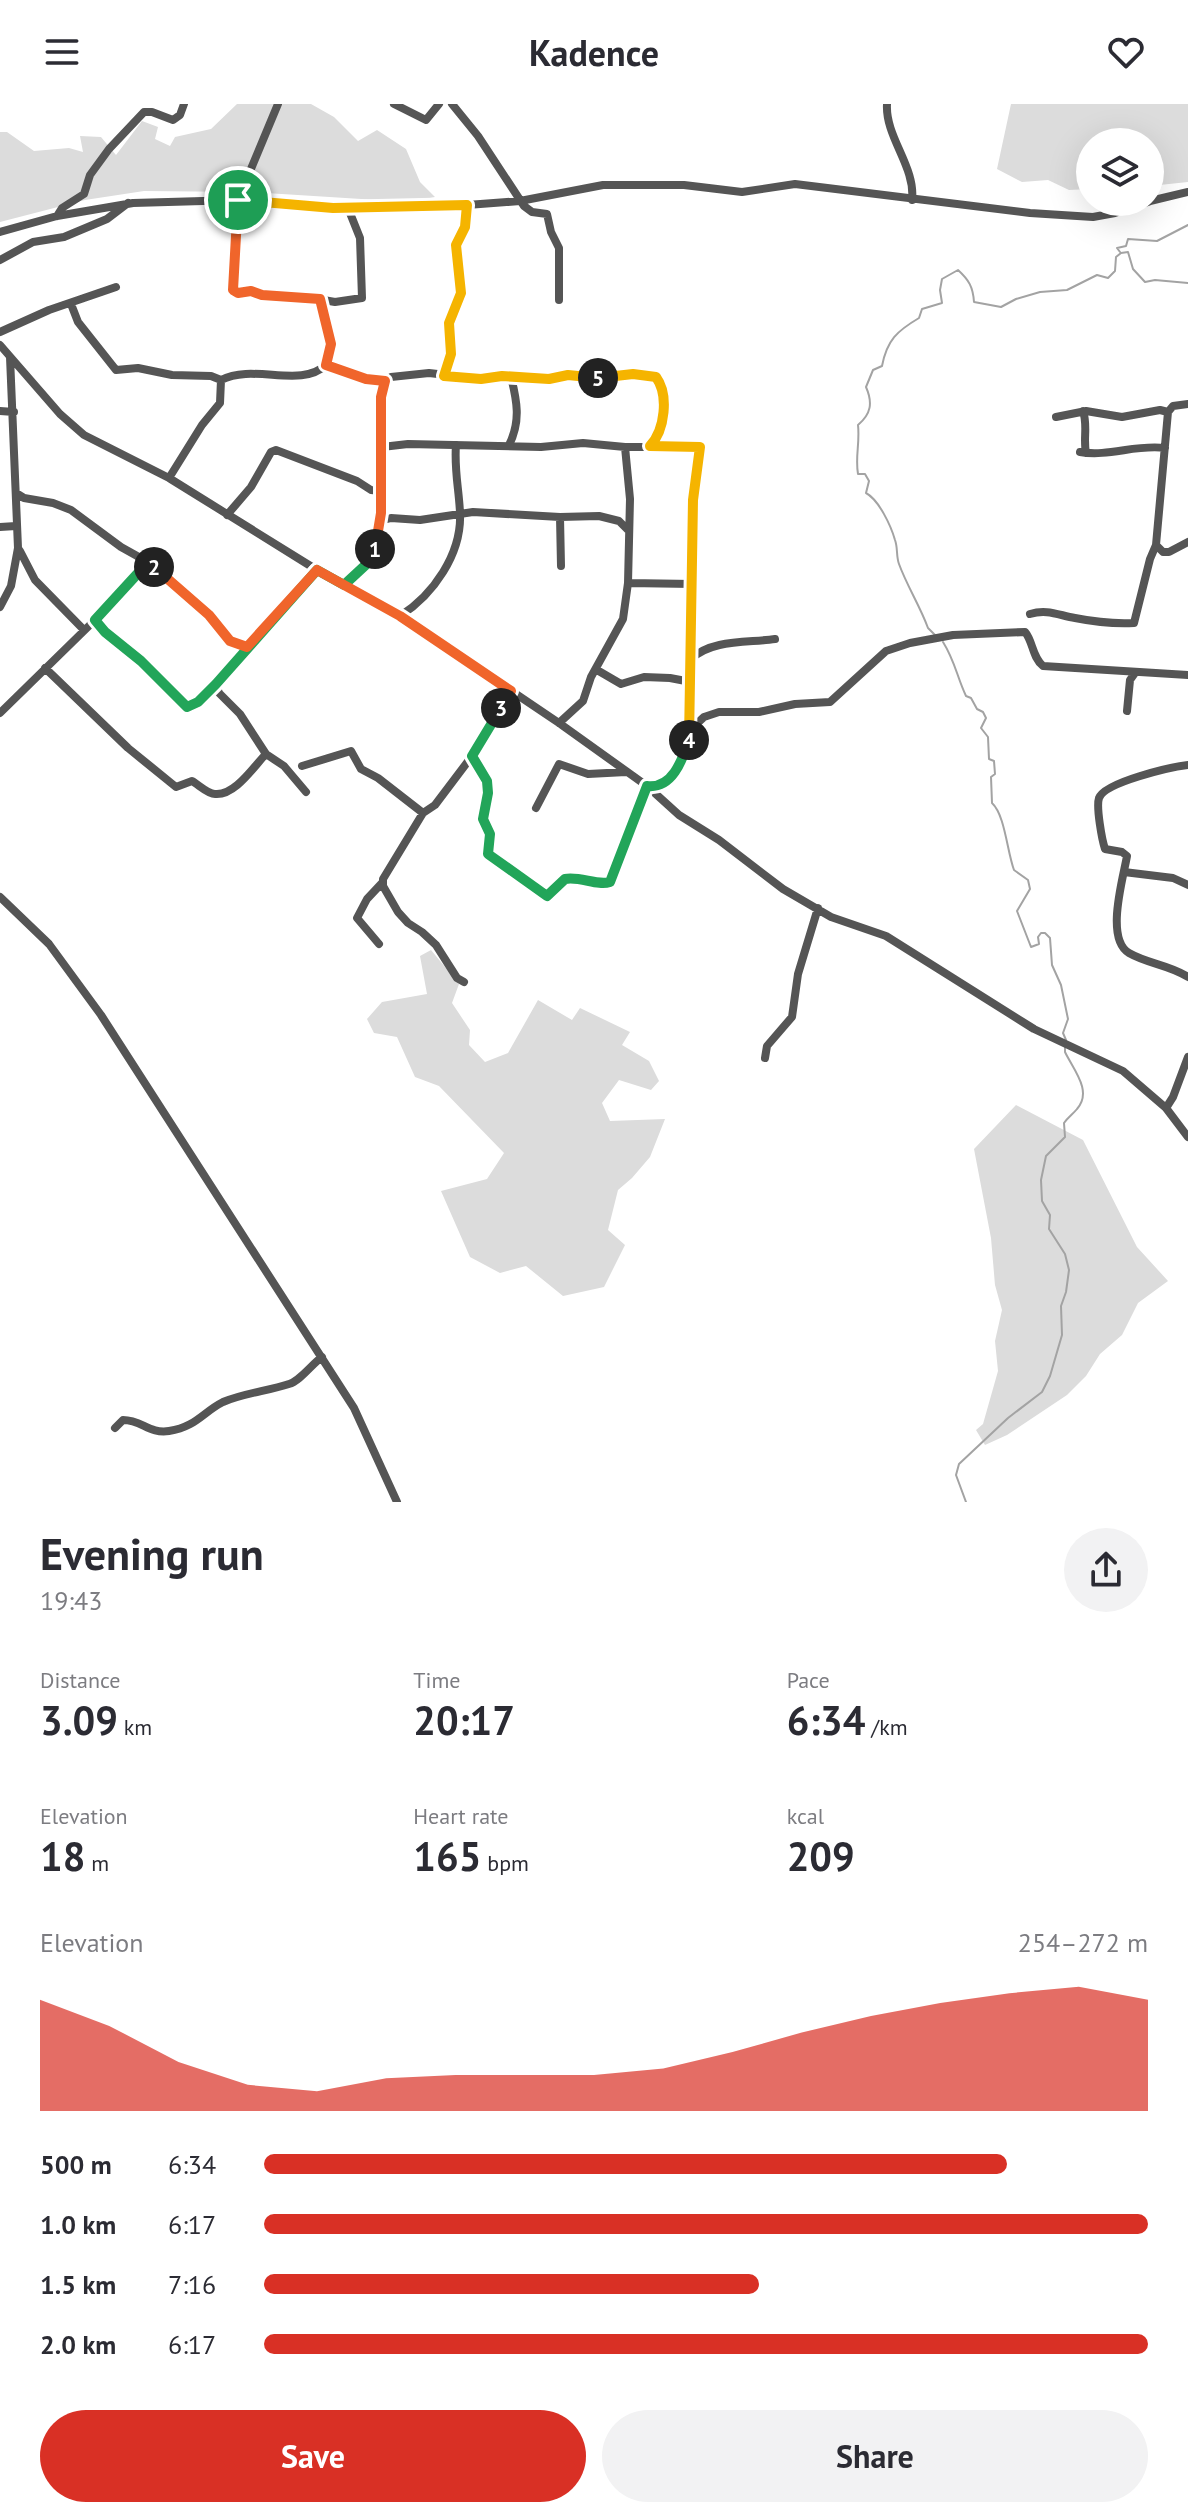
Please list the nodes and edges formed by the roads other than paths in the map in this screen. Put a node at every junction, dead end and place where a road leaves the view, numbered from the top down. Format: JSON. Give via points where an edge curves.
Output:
{"nodes":[{"id":1,"x":184,"y":104,"type":"edge"},
{"id":2,"x":278,"y":104,"type":"edge"},
{"id":3,"x":394,"y":104,"type":"edge"},
{"id":4,"x":439,"y":104,"type":"edge"},
{"id":5,"x":452,"y":104,"type":"edge"},
{"id":6,"x":887,"y":104,"type":"edge"},
{"id":7,"x":1188,"y":192,"type":"edge"},
{"id":8,"x":1164,"y":198,"type":"edge"},
{"id":9,"x":238,"y":200,"type":"junction"},
{"id":10,"x":912,"y":200,"type":"junction"},
{"id":11,"x":520,"y":201,"type":"junction"},
{"id":12,"x":128,"y":203,"type":"junction"},
{"id":13,"x":467,"y":205,"type":"junction"},
{"id":14,"x":348,"y":208,"type":"junction"},
{"id":15,"x":57,"y":216,"type":"junction"},
{"id":16,"x":1076,"y":216,"type":"edge"},
{"id":17,"x":1077,"y":216,"type":"edge"},
{"id":18,"x":1098,"y":216,"type":"edge"},
{"id":19,"x":0,"y":232,"type":"edge"},
{"id":20,"x":0,"y":260,"type":"edge"},
{"id":21,"x":116,"y":287,"type":"dead end"},
{"id":22,"x":320,"y":299,"type":"junction"},
{"id":23,"x":559,"y":300,"type":"dead end"},
{"id":24,"x":71,"y":304,"type":"junction"},
{"id":25,"x":0,"y":332,"type":"edge"},
{"id":26,"x":0,"y":345,"type":"edge"},
{"id":27,"x":10,"y":357,"type":"junction"},
{"id":28,"x":326,"y":365,"type":"junction"},
{"id":29,"x":444,"y":376,"type":"junction"},
{"id":30,"x":511,"y":377,"type":"junction"},
{"id":31,"x":221,"y":380,"type":"junction"},
{"id":32,"x":385,"y":381,"type":"junction"},
{"id":33,"x":1188,"y":404,"type":"edge"},
{"id":34,"x":0,"y":411,"type":"edge"},
{"id":35,"x":1083,"y":411,"type":"junction"},
{"id":36,"x":14,"y":412,"type":"junction"},
{"id":37,"x":1168,"y":412,"type":"junction"},
{"id":38,"x":1056,"y":417,"type":"dead end"},
{"id":39,"x":456,"y":445,"type":"junction"},
{"id":40,"x":509,"y":445,"type":"junction"},
{"id":41,"x":650,"y":446,"type":"junction"},
{"id":42,"x":382,"y":447,"type":"junction"},
{"id":43,"x":625,"y":447,"type":"junction"},
{"id":44,"x":1165,"y":448,"type":"junction"},
{"id":45,"x":169,"y":478,"type":"junction"},
{"id":46,"x":381,"y":491,"type":"junction"},
{"id":47,"x":16,"y":493,"type":"junction"},
{"id":48,"x":460,"y":514,"type":"junction"},
{"id":49,"x":227,"y":515,"type":"junction"},
{"id":50,"x":560,"y":517,"type":"junction"},
{"id":51,"x":380,"y":521,"type":"junction"},
{"id":52,"x":16,"y":526,"type":"junction"},
{"id":53,"x":0,"y":527,"type":"edge"},
{"id":54,"x":629,"y":531,"type":"junction"},
{"id":55,"x":1188,"y":542,"type":"edge"},
{"id":56,"x":1156,"y":545,"type":"junction"},
{"id":57,"x":18,"y":548,"type":"junction"},
{"id":58,"x":155,"y":566,"type":"junction"},
{"id":59,"x":561,"y":566,"type":"dead end"},
{"id":60,"x":317,"y":570,"type":"junction"},
{"id":61,"x":628,"y":583,"type":"junction"},
{"id":62,"x":693,"y":584,"type":"junction"},
{"id":63,"x":344,"y":585,"type":"junction"},
{"id":64,"x":0,"y":607,"type":"edge"},
{"id":65,"x":1030,"y":614,"type":"dead end"},
{"id":66,"x":400,"y":616,"type":"junction"},
{"id":67,"x":95,"y":620,"type":"junction"},
{"id":68,"x":84,"y":630,"type":"junction"},
{"id":69,"x":775,"y":639,"type":"dead end"},
{"id":70,"x":247,"y":647,"type":"junction"},
{"id":71,"x":691,"y":659,"type":"junction"},
{"id":72,"x":45,"y":668,"type":"junction"},
{"id":73,"x":597,"y":670,"type":"junction"},
{"id":74,"x":1135,"y":673,"type":"junction"},
{"id":75,"x":1188,"y":675,"type":"edge"},
{"id":76,"x":691,"y":682,"type":"junction"},
{"id":77,"x":216,"y":684,"type":"junction"},
{"id":78,"x":511,"y":691,"type":"junction"},
{"id":79,"x":1,"y":708,"type":"edge"},
{"id":80,"x":1127,"y":711,"type":"dead end"},
{"id":81,"x":559,"y":723,"type":"junction"},
{"id":82,"x":691,"y":729,"type":"junction"},
{"id":83,"x":266,"y":754,"type":"junction"},
{"id":84,"x":472,"y":756,"type":"junction"},
{"id":85,"x":1188,"y":765,"type":"edge"},
{"id":86,"x":302,"y":766,"type":"dead end"},
{"id":87,"x":627,"y":772,"type":"junction"},
{"id":88,"x":647,"y":786,"type":"junction"},
{"id":89,"x":306,"y":792,"type":"dead end"},
{"id":90,"x":536,"y":808,"type":"dead end"},
{"id":91,"x":423,"y":813,"type":"junction"},
{"id":92,"x":1124,"y":872,"type":"junction"},
{"id":93,"x":382,"y":883,"type":"junction"},
{"id":94,"x":1188,"y":885,"type":"edge"},
{"id":95,"x":0,"y":897,"type":"edge"},
{"id":96,"x":818,"y":908,"type":"junction"},
{"id":97,"x":379,"y":944,"type":"dead end"},
{"id":98,"x":1188,"y":977,"type":"edge"},
{"id":99,"x":464,"y":982,"type":"dead end"},
{"id":100,"x":1188,"y":1057,"type":"edge"},
{"id":101,"x":765,"y":1058,"type":"dead end"},
{"id":102,"x":1166,"y":1108,"type":"junction"},
{"id":103,"x":1188,"y":1137,"type":"edge"},
{"id":104,"x":322,"y":1357,"type":"junction"},
{"id":105,"x":115,"y":1428,"type":"dead end"},
{"id":106,"x":397,"y":1502,"type":"edge"}],
"edges":[{"from":1,"to":15,"type":"street","via":[[173,120],[144,112],[109,149],[84,194]]},
{"from":2,"to":9,"type":"street"},
{"from":3,"to":4,"type":"street","via":[[426,120]]},
{"from":5,"to":11,"type":"street"},
{"from":6,"to":10,"type":"street"},
{"from":7,"to":8,"type":"street"},
{"from":9,"to":12,"type":"street"},
{"from":9,"to":14,"type":"street"},
{"from":9,"to":22,"type":"street","via":[[233,290]]},
{"from":10,"to":11,"type":"street","via":[[785,184],[742,192],[684,185],[603,185]]},
{"from":10,"to":16,"type":"street"},
{"from":11,"to":13,"type":"street"},
{"from":11,"to":23,"type":"street","via":[[549,218],[559,248]]},
{"from":12,"to":15,"type":"street"},
{"from":12,"to":20,"type":"street","via":[[107,219],[64,237],[33,242]]},
{"from":13,"to":14,"type":"street"},
{"from":13,"to":29,"type":"street","via":[[456,245],[461,293],[449,323],[451,354]]},
{"from":14,"to":22,"type":"street","via":[[360,238],[362,298]]},
{"from":15,"to":19,"type":"street"},
{"from":17,"to":18,"type":"street"},
{"from":21,"to":24,"type":"street"},
{"from":22,"to":28,"type":"street","via":[[331,344]]},
{"from":24,"to":25,"type":"street"},
{"from":24,"to":31,"type":"street","via":[[78,322],[116,370],[138,368]]},
{"from":26,"to":27,"type":"street"},
{"from":27,"to":36,"type":"street"},
{"from":27,"to":45,"type":"street","via":[[84,435]]},
{"from":28,"to":31,"type":"street","via":[[312,374],[243,372]]},
{"from":28,"to":32,"type":"street"},
{"from":29,"to":30,"type":"street"},
{"from":29,"to":32,"type":"street"},
{"from":30,"to":40,"type":"street","via":[[518,411]]},
{"from":30,"to":41,"type":"street","via":[[656,377],[662,389],[662,422]]},
{"from":31,"to":45,"type":"street","via":[[220,403]]},
{"from":32,"to":42,"type":"street"},
{"from":33,"to":37,"type":"street"},
{"from":34,"to":36,"type":"street"},
{"from":35,"to":37,"type":"street","via":[[1122,417]]},
{"from":35,"to":38,"type":"street"},
{"from":35,"to":44,"type":"street","via":[[1083,453]]},
{"from":36,"to":47,"type":"street"},
{"from":37,"to":44,"type":"street"},
{"from":39,"to":40,"type":"street"},
{"from":39,"to":42,"type":"street"},
{"from":39,"to":48,"type":"street"},
{"from":40,"to":43,"type":"street"},
{"from":41,"to":43,"type":"street"},
{"from":41,"to":62,"type":"street","via":[[700,447],[693,500]]},
{"from":42,"to":46,"type":"street"},
{"from":43,"to":54,"type":"street"},
{"from":44,"to":56,"type":"street"},
{"from":45,"to":49,"type":"street"},
{"from":46,"to":49,"type":"street","via":[[276,450]]},
{"from":46,"to":51,"type":"street"},
{"from":47,"to":52,"type":"street"},
{"from":47,"to":58,"type":"street","via":[[71,510]]},
{"from":48,"to":50,"type":"street"},
{"from":48,"to":51,"type":"street"},
{"from":48,"to":66,"type":"street","via":[[444,569],[424,598]]},
{"from":49,"to":60,"type":"street"},
{"from":50,"to":54,"type":"street","via":[[611,518]]},
{"from":50,"to":59,"type":"street"},
{"from":51,"to":63,"type":"street","via":[[374,556]]},
{"from":52,"to":53,"type":"street"},
{"from":52,"to":57,"type":"street"},
{"from":54,"to":61,"type":"street"},
{"from":55,"to":56,"type":"street","via":[[1169,552]]},
{"from":56,"to":65,"type":"street","via":[[1134,623],[1110,624],[1044,610]]},
{"from":57,"to":64,"type":"street"},
{"from":57,"to":68,"type":"street","via":[[35,580]]},
{"from":58,"to":67,"type":"street","via":[[140,571]]},
{"from":58,"to":70,"type":"street","via":[[209,615],[226,638]]},
{"from":60,"to":63,"type":"street"},
{"from":60,"to":70,"type":"street"},
{"from":61,"to":62,"type":"street"},
{"from":61,"to":73,"type":"street","via":[[623,619]]},
{"from":62,"to":71,"type":"street"},
{"from":63,"to":66,"type":"street"},
{"from":66,"to":78,"type":"street"},
{"from":67,"to":68,"type":"street"},
{"from":67,"to":77,"type":"street","via":[[182,705],[192,707]]},
{"from":68,"to":72,"type":"street"},
{"from":69,"to":71,"type":"street","via":[[724,644]]},
{"from":70,"to":77,"type":"street"},
{"from":71,"to":76,"type":"street"},
{"from":72,"to":79,"type":"street"},
{"from":72,"to":83,"type":"street","via":[[176,787],[192,781],[219,794],[236,785]]},
{"from":73,"to":76,"type":"street","via":[[621,684],[644,677]]},
{"from":73,"to":81,"type":"street","via":[[579,707]]},
{"from":74,"to":75,"type":"street"},
{"from":74,"to":80,"type":"street"},
{"from":74,"to":82,"type":"street","via":[[1043,666],[1025,632],[953,635],[889,649],[830,702],[719,712]]},
{"from":76,"to":82,"type":"street"},
{"from":77,"to":83,"type":"street"},
{"from":78,"to":81,"type":"street"},
{"from":78,"to":84,"type":"street"},
{"from":81,"to":87,"type":"street"},
{"from":82,"to":88,"type":"street","via":[[668,782]]},
{"from":83,"to":89,"type":"street"},
{"from":84,"to":88,"type":"street","via":[[487,781],[483,819],[490,834],[488,854],[547,896],[565,879],[610,882]]},
{"from":84,"to":91,"type":"street"},
{"from":85,"to":92,"type":"street","via":[[1118,784],[1101,794],[1103,845],[1125,854]]},
{"from":86,"to":91,"type":"street","via":[[351,751],[361,769]]},
{"from":87,"to":88,"type":"street"},
{"from":87,"to":90,"type":"street","via":[[588,774],[559,764]]},
{"from":88,"to":96,"type":"street","via":[[679,815]]},
{"from":91,"to":93,"type":"street"},
{"from":92,"to":94,"type":"street"},
{"from":92,"to":98,"type":"street","via":[[1117,907],[1120,943],[1128,953]]},
{"from":93,"to":97,"type":"street","via":[[357,918]]},
{"from":93,"to":99,"type":"street","via":[[405,921],[429,938]]},
{"from":95,"to":104,"type":"street","via":[[72,974]]},
{"from":96,"to":101,"type":"street","via":[[798,974],[792,1017],[767,1046]]},
{"from":96,"to":102,"type":"street","via":[[840,922],[897,941],[1034,1029],[1123,1071]]},
{"from":100,"to":102,"type":"street"},
{"from":102,"to":103,"type":"street"},
{"from":104,"to":105,"type":"street","via":[[292,1384],[222,1403],[198,1421],[170,1431],[150,1431],[132,1420]]},
{"from":104,"to":106,"type":"street","via":[[354,1408]]}]}
